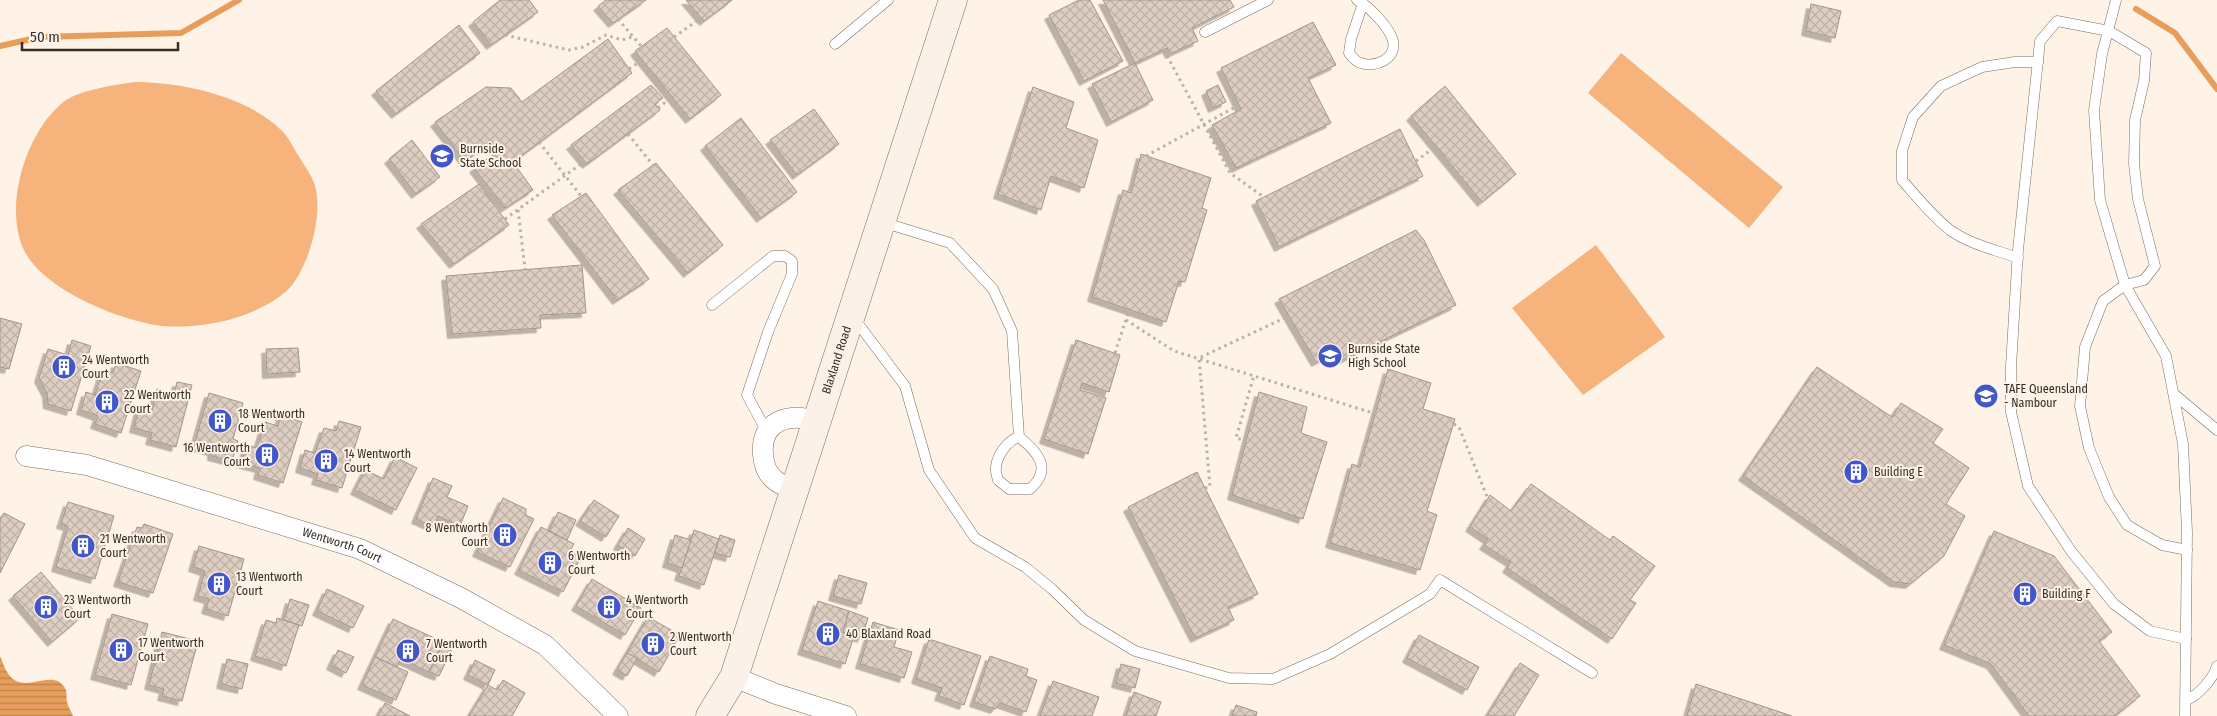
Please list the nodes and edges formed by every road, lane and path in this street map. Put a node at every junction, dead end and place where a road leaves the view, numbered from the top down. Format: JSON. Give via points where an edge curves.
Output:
{"nodes":[{"id":1,"x":888,"y":0,"type":"edge"},
{"id":2,"x":953,"y":0,"type":"edge"},
{"id":3,"x":1268,"y":0,"type":"edge"},
{"id":4,"x":2116,"y":0,"type":"edge"},
{"id":5,"x":1360,"y":2,"type":"edge"},
{"id":6,"x":702,"y":18,"type":"dead end"},
{"id":7,"x":618,"y":20,"type":"dead end"},
{"id":8,"x":2109,"y":31,"type":"junction"},
{"id":9,"x":1205,"y":32,"type":"dead end"},
{"id":10,"x":505,"y":35,"type":"dead end"},
{"id":11,"x":632,"y":37,"type":"junction"},
{"id":12,"x":674,"y":37,"type":"dead end"},
{"id":13,"x":835,"y":44,"type":"dead end"},
{"id":14,"x":641,"y":46,"type":"dead end"},
{"id":15,"x":1164,"y":50,"type":"dead end"},
{"id":16,"x":642,"y":60,"type":"dead end"},
{"id":17,"x":2038,"y":62,"type":"junction"},
{"id":18,"x":629,"y":69,"type":"dead end"},
{"id":19,"x":672,"y":97,"type":"dead end"},
{"id":20,"x":1240,"y":105,"type":"dead end"},
{"id":21,"x":658,"y":108,"type":"dead end"},
{"id":22,"x":1204,"y":124,"type":"junction"},
{"id":23,"x":628,"y":134,"type":"dead end"},
{"id":24,"x":539,"y":142,"type":"dead end"},
{"id":25,"x":1436,"y":146,"type":"dead end"},
{"id":26,"x":1146,"y":156,"type":"dead end"},
{"id":27,"x":585,"y":161,"type":"dead end"},
{"id":28,"x":1416,"y":161,"type":"dead end"},
{"id":29,"x":653,"y":165,"type":"dead end"},
{"id":30,"x":566,"y":176,"type":"junction"},
{"id":31,"x":582,"y":196,"type":"dead end"},
{"id":32,"x":1264,"y":197,"type":"dead end"},
{"id":33,"x":518,"y":210,"type":"junction"},
{"id":34,"x":505,"y":219,"type":"dead end"},
{"id":35,"x":882,"y":222,"type":"junction"},
{"id":36,"x":2018,"y":258,"type":"junction"},
{"id":37,"x":525,"y":269,"type":"dead end"},
{"id":38,"x":2125,"y":285,"type":"junction"},
{"id":39,"x":712,"y":305,"type":"dead end"},
{"id":40,"x":1129,"y":310,"type":"dead end"},
{"id":41,"x":851,"y":314,"type":"junction"},
{"id":42,"x":1289,"y":316,"type":"dead end"},
{"id":43,"x":1126,"y":320,"type":"junction"},
{"id":44,"x":1115,"y":353,"type":"dead end"},
{"id":45,"x":1199,"y":358,"type":"junction"},
{"id":46,"x":1254,"y":375,"type":"junction"},
{"id":47,"x":2174,"y":394,"type":"junction"},
{"id":48,"x":1376,"y":414,"type":"dead end"},
{"id":49,"x":817,"y":421,"type":"junction"},
{"id":50,"x":1454,"y":424,"type":"dead end"},
{"id":51,"x":2217,"y":430,"type":"edge"},
{"id":52,"x":767,"y":432,"type":"junction"},
{"id":53,"x":1019,"y":437,"type":"junction"},
{"id":54,"x":1247,"y":441,"type":"dead end"},
{"id":55,"x":26,"y":456,"type":"dead end"},
{"id":56,"x":1205,"y":488,"type":"dead end"},
{"id":57,"x":794,"y":489,"type":"junction"},
{"id":58,"x":1488,"y":500,"type":"dead end"},
{"id":59,"x":2187,"y":550,"type":"junction"},
{"id":60,"x":2186,"y":639,"type":"junction"},
{"id":61,"x":2217,"y":666,"type":"edge"},
{"id":62,"x":1592,"y":673,"type":"dead end"},
{"id":63,"x":734,"y":676,"type":"junction"},
{"id":64,"x":2186,"y":700,"type":"junction"},
{"id":65,"x":618,"y":716,"type":"edge"},
{"id":66,"x":710,"y":716,"type":"edge"},
{"id":67,"x":846,"y":716,"type":"edge"},
{"id":68,"x":2185,"y":716,"type":"edge"}],
"edges":[{"from":1,"to":13,"type":"lane"},
{"from":2,"to":35,"type":"street","name":"Blaxland Road"},
{"from":3,"to":9,"type":"lane"},
{"from":4,"to":8,"type":"lane"},
{"from":5,"to":5,"type":"lane","via":[[1382,22],[1393,41],[1392,52],[1384,61],[1371,65],[1359,63],[1349,53]]},
{"from":6,"to":12,"type":"path"},
{"from":7,"to":11,"type":"path"},
{"from":8,"to":17,"type":"lane","via":[[2057,21],[2040,41]]},
{"from":8,"to":38,"type":"lane","via":[[2102,54],[2094,119],[2100,200]]},
{"from":8,"to":38,"type":"lane","via":[[2146,53],[2144,81],[2135,120],[2134,164],[2138,199],[2155,266],[2144,280]]},
{"from":10,"to":11,"type":"path","via":[[568,50],[583,47],[606,35],[622,40]]},
{"from":11,"to":14,"type":"path"},
{"from":15,"to":22,"type":"path"},
{"from":16,"to":18,"type":"path"},
{"from":17,"to":36,"type":"lane"},
{"from":17,"to":36,"type":"lane","via":[[1982,67],[1941,86],[1913,116],[1902,151],[1902,180],[1928,210],[1952,231]]},
{"from":19,"to":21,"type":"path"},
{"from":20,"to":22,"type":"path"},
{"from":22,"to":26,"type":"path"},
{"from":22,"to":32,"type":"path","via":[[1230,173]]},
{"from":23,"to":29,"type":"path"},
{"from":24,"to":30,"type":"path"},
{"from":25,"to":28,"type":"path"},
{"from":27,"to":30,"type":"path"},
{"from":30,"to":31,"type":"path"},
{"from":30,"to":33,"type":"path"},
{"from":33,"to":34,"type":"path"},
{"from":33,"to":37,"type":"path"},
{"from":35,"to":41,"type":"street","name":"Blaxland Road"},
{"from":35,"to":53,"type":"lane","via":[[950,243],[993,289],[1012,332]]},
{"from":36,"to":60,"type":"lane","via":[[2011,412],[2028,486],[2071,551],[2114,604],[2150,631]]},
{"from":38,"to":47,"type":"lane","via":[[2166,356]]},
{"from":38,"to":59,"type":"lane","via":[[2104,301],[2084,347],[2080,406],[2089,448],[2109,497],[2127,525],[2162,545]]},
{"from":39,"to":52,"type":"lane","via":[[773,256],[785,256],[792,261],[792,274],[747,395]]},
{"from":40,"to":43,"type":"path"},
{"from":41,"to":49,"type":"street","name":"Blaxland Road"},
{"from":41,"to":62,"type":"lane","via":[[905,386],[929,470],[975,538],[1025,567],[1084,620],[1135,651],[1229,678],[1273,680],[1330,654],[1379,625],[1430,594],[1440,580]]},
{"from":42,"to":45,"type":"path"},
{"from":43,"to":44,"type":"path"},
{"from":43,"to":45,"type":"path","via":[[1174,350]]},
{"from":45,"to":46,"type":"path"},
{"from":45,"to":56,"type":"path","via":[[1210,487]]},
{"from":46,"to":48,"type":"path"},
{"from":46,"to":54,"type":"path","via":[[1236,438]]},
{"from":47,"to":51,"type":"lane"},
{"from":47,"to":59,"type":"lane","via":[[2183,444]]},
{"from":49,"to":52,"type":"street","via":[[802,417],[780,420]]},
{"from":49,"to":57,"type":"street","name":"Blaxland Road"},
{"from":50,"to":58,"type":"path","via":[[1459,427]]},
{"from":52,"to":57,"type":"street","via":[[762,443],[767,472],[778,483]]},
{"from":53,"to":53,"type":"lane","via":[[1011,439],[1000,456],[996,467],[998,480],[1009,489],[1030,489],[1038,482],[1041,460],[1035,450]]},
{"from":55,"to":65,"type":"street","name":"Wentworth Court","via":[[87,465],[360,549],[460,598],[545,645]]},
{"from":57,"to":63,"type":"street","name":"Blaxland Road"},
{"from":59,"to":60,"type":"lane"},
{"from":60,"to":64,"type":"lane"},
{"from":61,"to":64,"type":"lane","via":[[2194,697]]},
{"from":63,"to":66,"type":"street","name":"Blaxland Road"},
{"from":63,"to":67,"type":"street","via":[[776,694]]},
{"from":64,"to":68,"type":"lane"}]}
